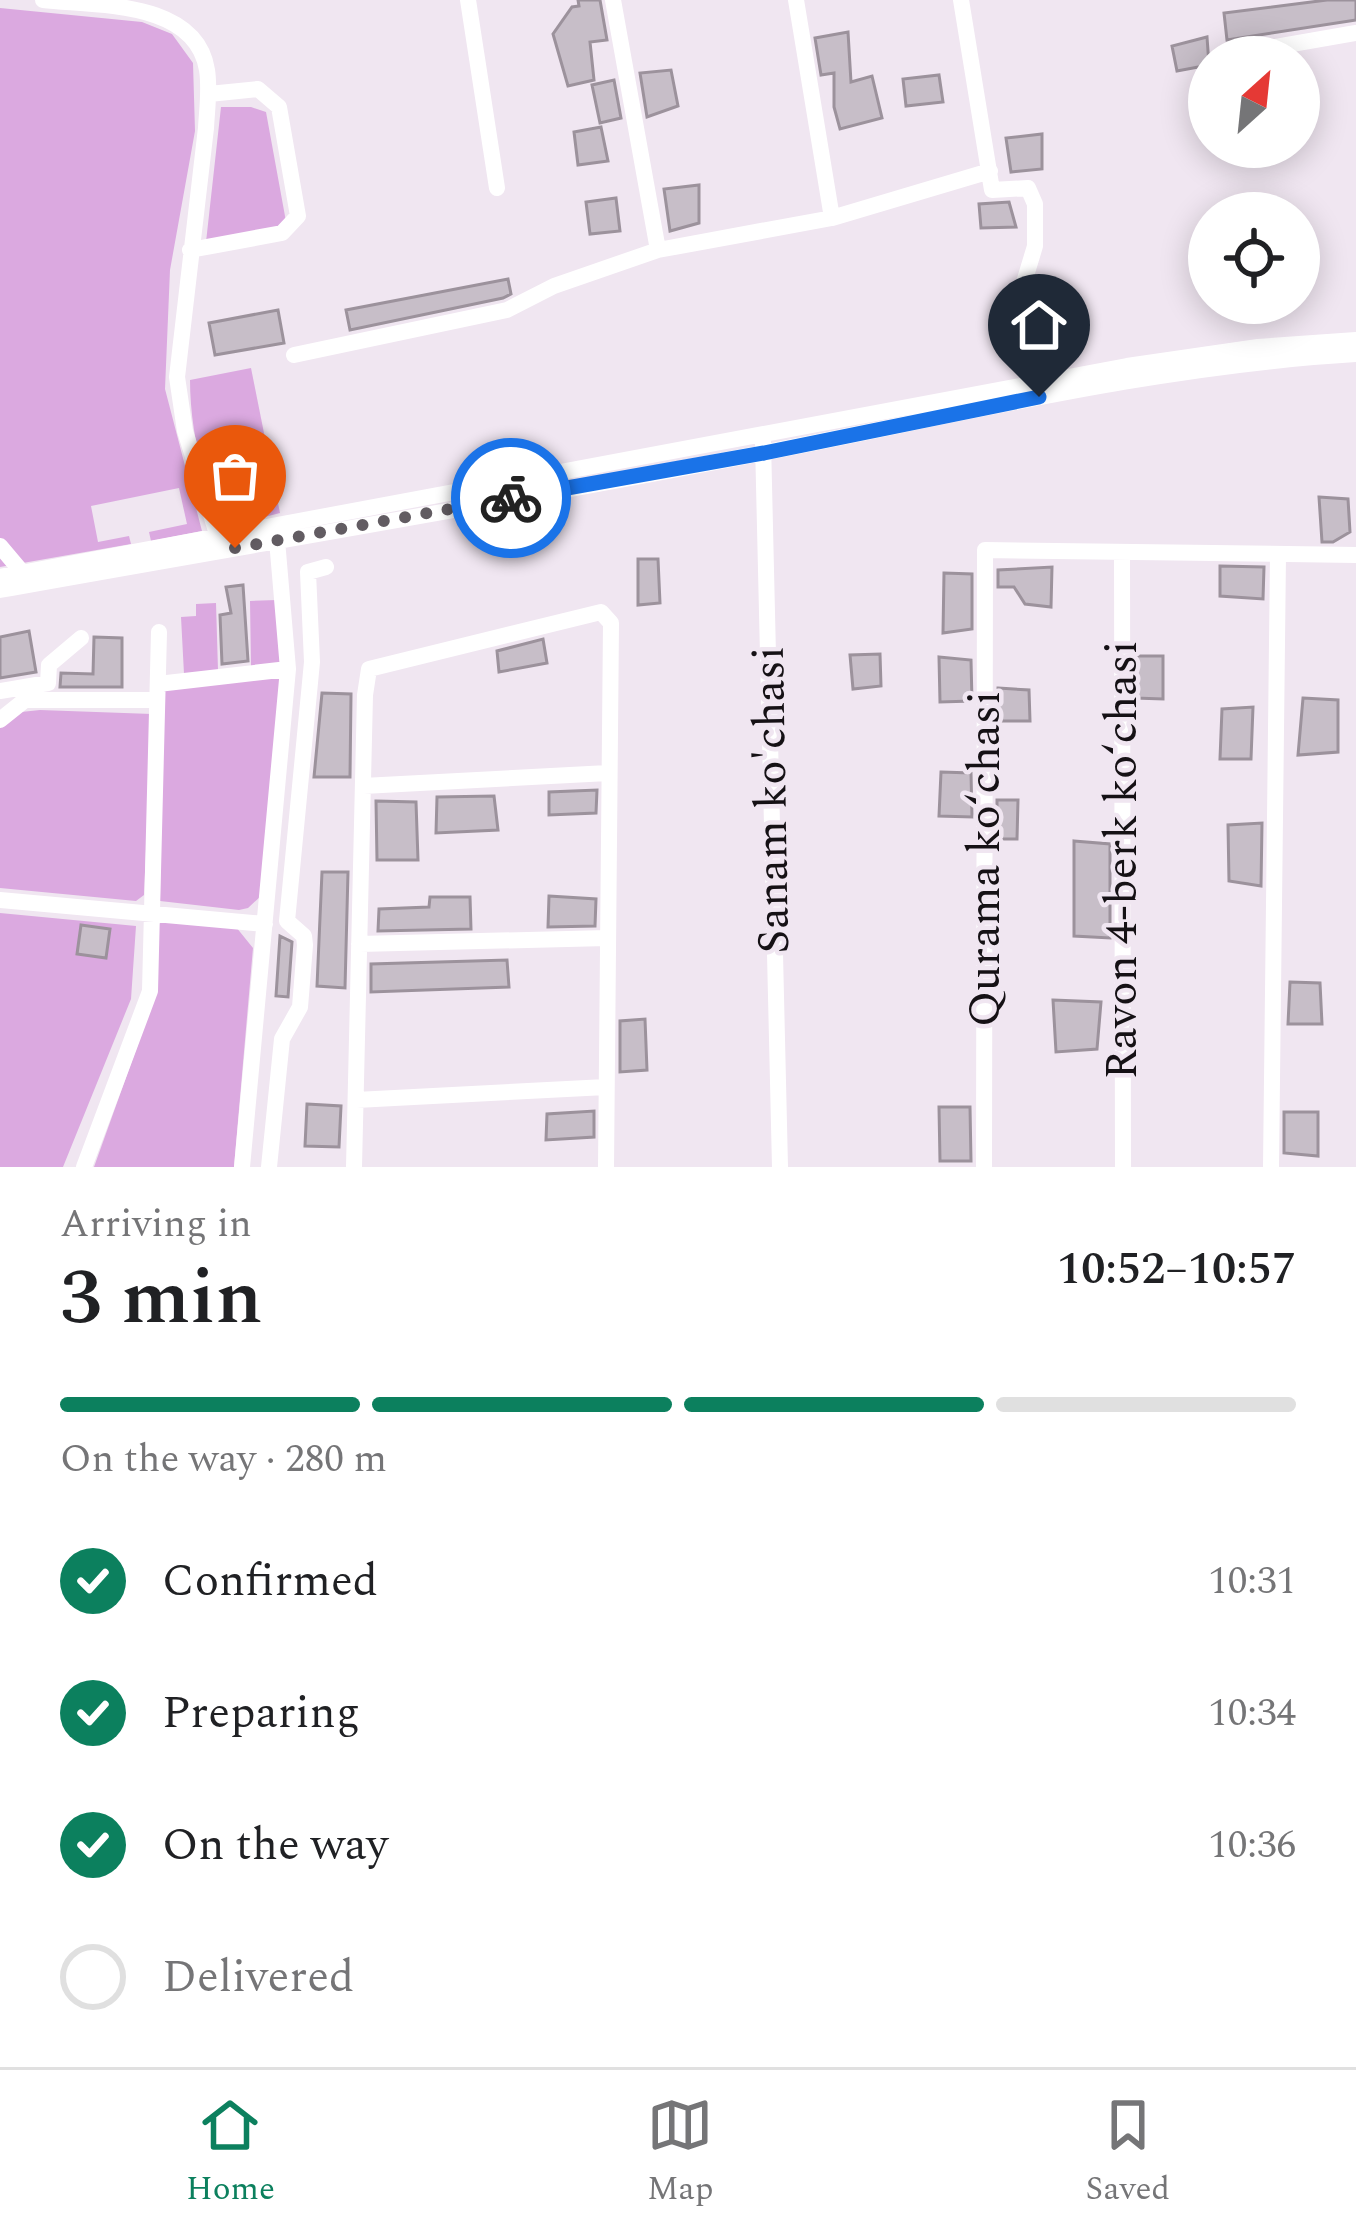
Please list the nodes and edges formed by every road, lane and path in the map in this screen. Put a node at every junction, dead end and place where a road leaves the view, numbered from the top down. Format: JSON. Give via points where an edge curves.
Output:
{"nodes":[{"id":1,"x":43,"y":0,"type":"edge"},
{"id":2,"x":468,"y":0,"type":"edge"},
{"id":3,"x":613,"y":0,"type":"edge"},
{"id":4,"x":796,"y":0,"type":"edge"},
{"id":5,"x":962,"y":0,"type":"edge"},
{"id":6,"x":1356,"y":33,"type":"edge"},
{"id":7,"x":1320,"y":39,"type":"edge"},
{"id":8,"x":209,"y":94,"type":"junction"},
{"id":9,"x":990,"y":171,"type":"junction"},
{"id":10,"x":497,"y":188,"type":"dead end"},
{"id":11,"x":832,"y":218,"type":"junction"},
{"id":12,"x":190,"y":250,"type":"junction"},
{"id":13,"x":658,"y":250,"type":"junction"},
{"id":14,"x":1356,"y":340,"type":"edge"},
{"id":15,"x":1356,"y":354,"type":"edge"},
{"id":16,"x":294,"y":355,"type":"dead end"},
{"id":17,"x":1038,"y":390,"type":"junction"},
{"id":18,"x":762,"y":433,"type":"junction"},
{"id":19,"x":764,"y":453,"type":"junction"},
{"id":20,"x":615,"y":470,"type":"junction"},
{"id":21,"x":307,"y":528,"type":"junction"},
{"id":22,"x":277,"y":540,"type":"junction"},
{"id":23,"x":220,"y":544,"type":"junction"},
{"id":24,"x":0,"y":546,"type":"edge"},
{"id":25,"x":1122,"y":553,"type":"junction"},
{"id":26,"x":1278,"y":555,"type":"junction"},
{"id":27,"x":1356,"y":555,"type":"edge"},
{"id":28,"x":326,"y":567,"type":"dead end"},
{"id":29,"x":0,"y":577,"type":"edge"},
{"id":30,"x":27,"y":579,"type":"junction"},
{"id":31,"x":0,"y":590,"type":"edge"},
{"id":32,"x":159,"y":632,"type":"dead end"},
{"id":33,"x":81,"y":638,"type":"dead end"},
{"id":34,"x":288,"y":669,"type":"junction"},
{"id":35,"x":0,"y":692,"type":"edge"},
{"id":36,"x":158,"y":692,"type":"junction"},
{"id":37,"x":0,"y":720,"type":"edge"},
{"id":38,"x":608,"y":773,"type":"junction"},
{"id":39,"x":363,"y":786,"type":"junction"},
{"id":40,"x":0,"y":899,"type":"edge"},
{"id":41,"x":152,"y":914,"type":"junction"},
{"id":42,"x":265,"y":924,"type":"junction"},
{"id":43,"x":607,"y":938,"type":"junction"},
{"id":44,"x":359,"y":944,"type":"junction"},
{"id":45,"x":606,"y":1087,"type":"junction"},
{"id":46,"x":356,"y":1100,"type":"junction"},
{"id":47,"x":84,"y":1167,"type":"edge"},
{"id":48,"x":242,"y":1167,"type":"edge"},
{"id":49,"x":269,"y":1167,"type":"edge"},
{"id":50,"x":354,"y":1167,"type":"edge"},
{"id":51,"x":606,"y":1167,"type":"edge"},
{"id":52,"x":783,"y":1167,"type":"edge"},
{"id":53,"x":984,"y":1167,"type":"edge"},
{"id":54,"x":1123,"y":1167,"type":"edge"},
{"id":55,"x":1270,"y":1167,"type":"edge"}],
"edges":[{"from":1,"to":8,"type":"street","via":[[171,21],[201,53]]},
{"from":2,"to":10,"type":"street"},
{"from":3,"to":13,"type":"street"},
{"from":4,"to":11,"type":"street"},
{"from":5,"to":9,"type":"street"},
{"from":6,"to":7,"type":"street"},
{"from":8,"to":12,"type":"street"},
{"from":8,"to":12,"type":"street","via":[[258,88],[280,107],[298,216],[282,232]]},
{"from":9,"to":11,"type":"street"},
{"from":9,"to":17,"type":"street","via":[[992,190],[1028,188],[1034,196],[1035,246],[1022,289]]},
{"from":11,"to":13,"type":"street"},
{"from":12,"to":23,"type":"street","via":[[178,391]]},
{"from":13,"to":16,"type":"street","via":[[507,310]]},
{"from":14,"to":17,"type":"street","via":[[1258,347]]},
{"from":15,"to":17,"type":"street"},
{"from":17,"to":18,"type":"street"},
{"from":17,"to":19,"type":"street"},
{"from":18,"to":19,"type":"street","name":"Sanam ko'chasi"},
{"from":18,"to":20,"type":"street"},
{"from":19,"to":20,"type":"street"},
{"from":19,"to":52,"type":"street","name":"Sanam ko'chasi"},
{"from":20,"to":21,"type":"street"},
{"from":21,"to":22,"type":"street"},
{"from":21,"to":23,"type":"street"},
{"from":22,"to":23,"type":"street"},
{"from":22,"to":34,"type":"street"},
{"from":23,"to":30,"type":"street"},
{"from":24,"to":30,"type":"street"},
{"from":25,"to":26,"type":"street"},
{"from":25,"to":53,"type":"street","name":"Qurama koʻchasi","via":[[985,550]]},
{"from":25,"to":54,"type":"street","name":"Ravon 4-berk koʻchasi"},
{"from":26,"to":27,"type":"street"},
{"from":26,"to":55,"type":"street"},
{"from":28,"to":49,"type":"street","via":[[308,572],[312,662],[287,921],[305,945],[300,1007],[282,1040]]},
{"from":29,"to":30,"type":"street"},
{"from":30,"to":31,"type":"street"},
{"from":32,"to":36,"type":"street"},
{"from":33,"to":35,"type":"street","via":[[49,665],[48,683]]},
{"from":34,"to":36,"type":"street"},
{"from":34,"to":42,"type":"street"},
{"from":36,"to":37,"type":"street","via":[[25,700]]},
{"from":36,"to":41,"type":"street"},
{"from":38,"to":39,"type":"street"},
{"from":38,"to":39,"type":"street","via":[[611,622],[607,614],[587,614],[369,669]]},
{"from":38,"to":43,"type":"street"},
{"from":39,"to":44,"type":"street"},
{"from":40,"to":41,"type":"street"},
{"from":41,"to":42,"type":"street"},
{"from":41,"to":47,"type":"street","via":[[150,992]]},
{"from":42,"to":48,"type":"street"},
{"from":43,"to":44,"type":"street"},
{"from":43,"to":45,"type":"street"},
{"from":44,"to":46,"type":"street"},
{"from":45,"to":46,"type":"street"},
{"from":45,"to":51,"type":"street"},
{"from":46,"to":50,"type":"street"}]}
